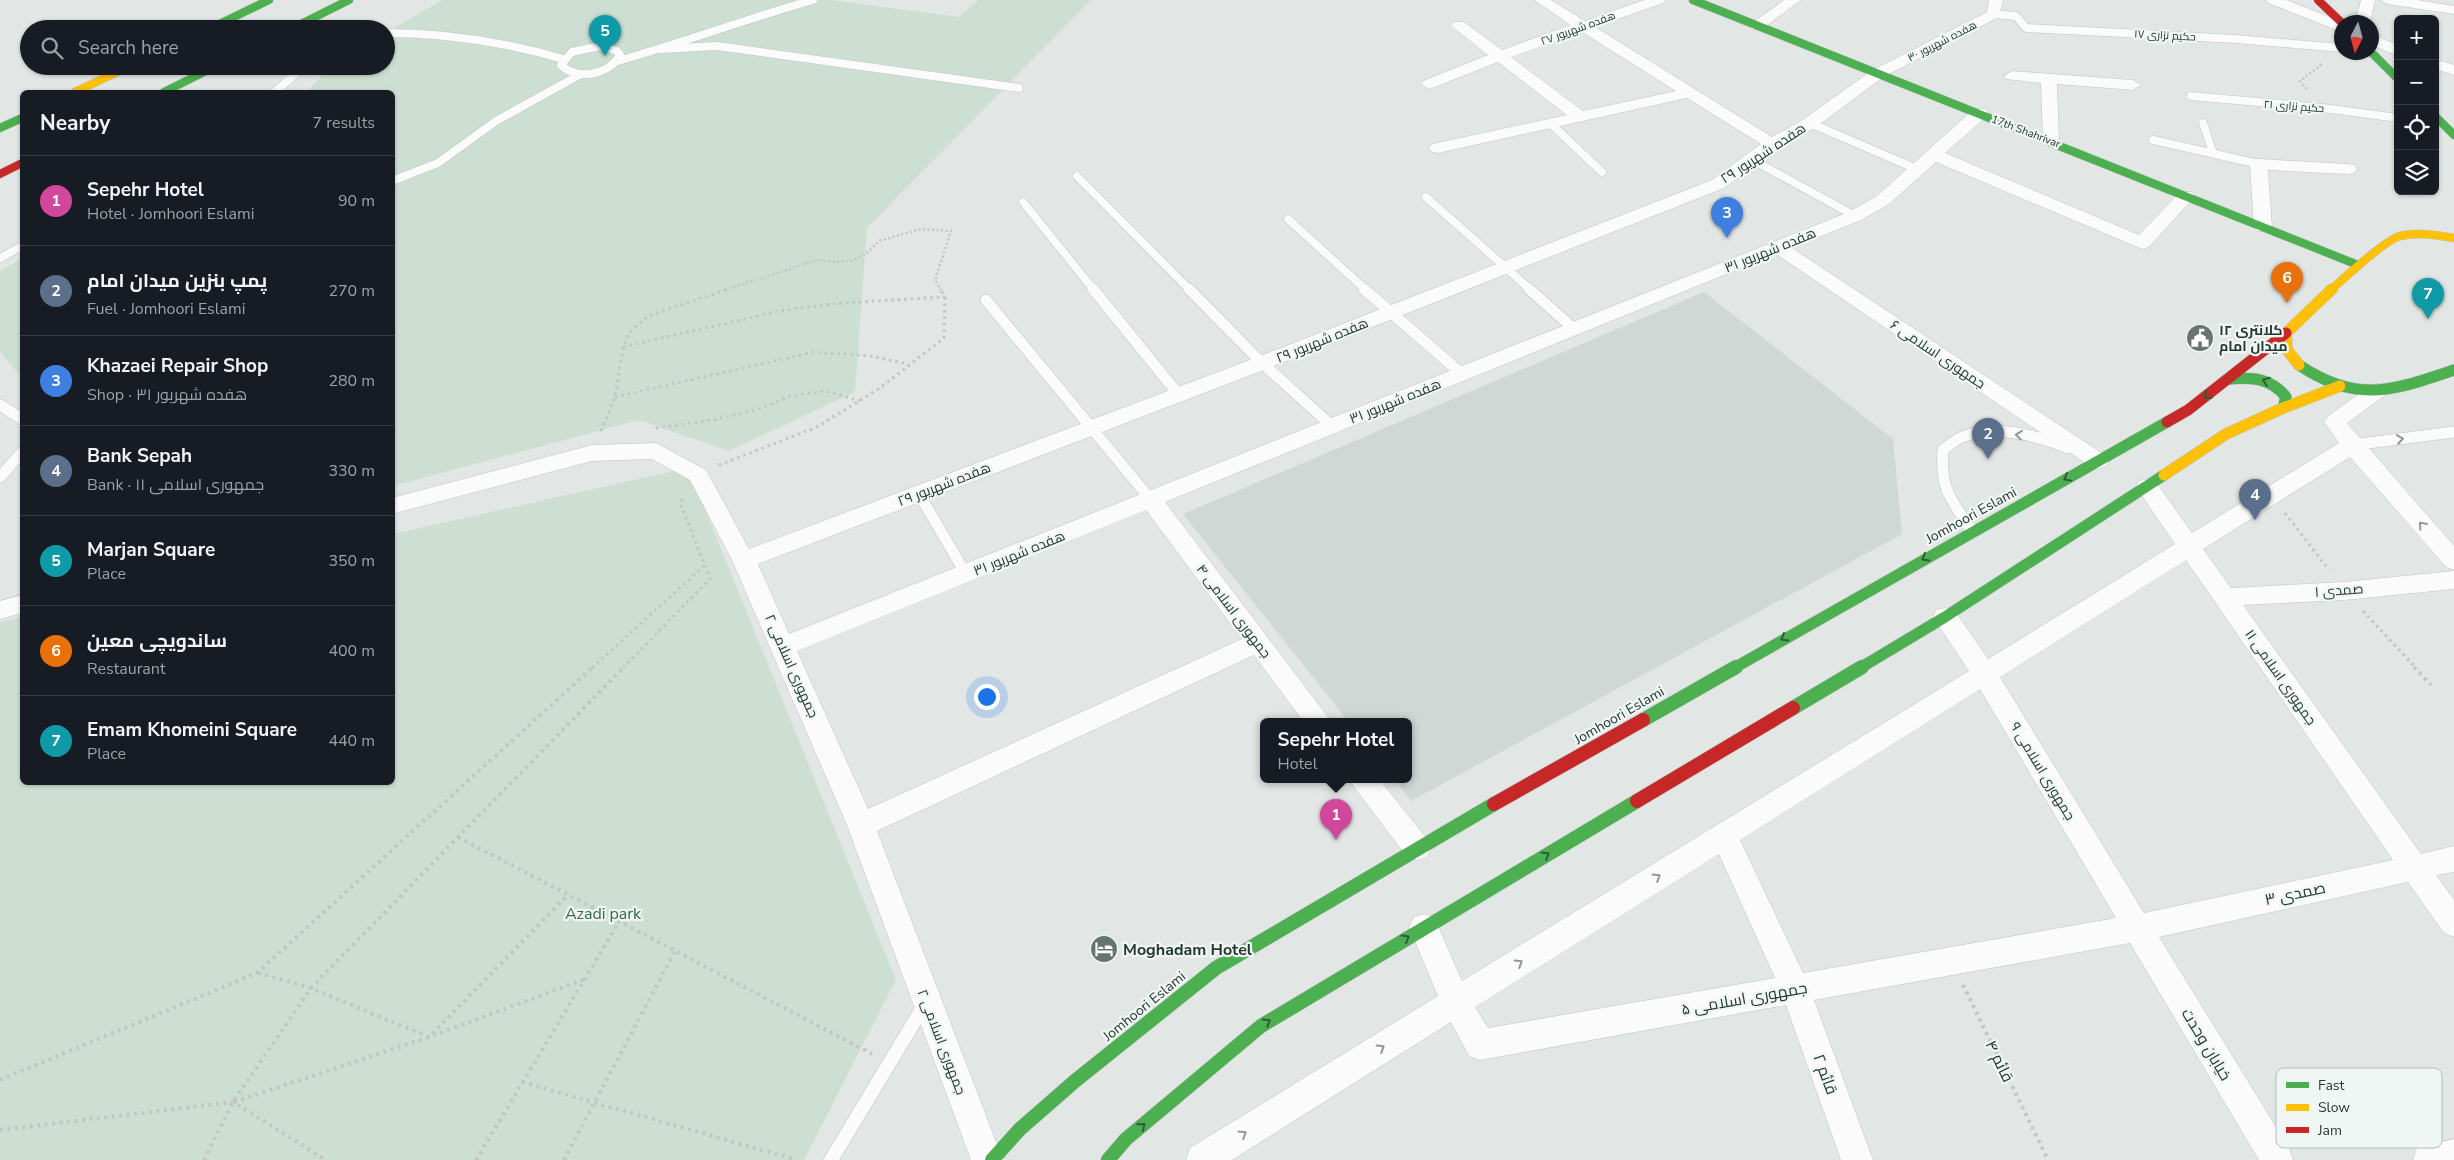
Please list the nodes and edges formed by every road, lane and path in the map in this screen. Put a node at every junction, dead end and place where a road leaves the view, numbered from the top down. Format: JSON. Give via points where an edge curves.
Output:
{"nodes":[{"id":1,"x":269,"y":0,"type":"edge"},
{"id":2,"x":349,"y":0,"type":"edge"},
{"id":3,"x":813,"y":0,"type":"edge"},
{"id":4,"x":1540,"y":0,"type":"edge"},
{"id":5,"x":1658,"y":0,"type":"edge"},
{"id":6,"x":1693,"y":0,"type":"edge"},
{"id":7,"x":1794,"y":0,"type":"edge"},
{"id":8,"x":2273,"y":0,"type":"edge"},
{"id":9,"x":2318,"y":0,"type":"edge"},
{"id":10,"x":2368,"y":0,"type":"edge"},
{"id":11,"x":2386,"y":0,"type":"edge"},
{"id":12,"x":1608,"y":4,"type":"dead end"},
{"id":13,"x":1995,"y":7,"type":"edge"},
{"id":14,"x":2454,"y":10,"type":"edge"},
{"id":15,"x":1621,"y":13,"type":"junction"},
{"id":16,"x":2334,"y":15,"type":"edge"},
{"id":17,"x":2364,"y":15,"type":"edge"},
{"id":18,"x":228,"y":20,"type":"edge"},
{"id":19,"x":309,"y":20,"type":"edge"},
{"id":20,"x":1459,"y":25,"type":"dead end"},
{"id":21,"x":2334,"y":25,"type":"edge"},
{"id":22,"x":1583,"y":26,"type":"junction"},
{"id":23,"x":1756,"y":26,"type":"junction"},
{"id":24,"x":395,"y":33,"type":"edge"},
{"id":25,"x":2379,"y":43,"type":"edge"},
{"id":26,"x":2334,"y":47,"type":"edge"},
{"id":27,"x":660,"y":49,"type":"junction"},
{"id":28,"x":2394,"y":49,"type":"edge"},
{"id":29,"x":1499,"y":56,"type":"junction"},
{"id":30,"x":564,"y":59,"type":"junction"},
{"id":31,"x":618,"y":60,"type":"junction"},
{"id":32,"x":2379,"y":60,"type":"edge"},
{"id":33,"x":2324,"y":63,"type":"dead end"},
{"id":34,"x":2439,"y":65,"type":"edge"},
{"id":35,"x":2454,"y":70,"type":"edge"},
{"id":36,"x":581,"y":74,"type":"junction"},
{"id":37,"x":1877,"y":74,"type":"junction"},
{"id":38,"x":111,"y":75,"type":"edge"},
{"id":39,"x":199,"y":75,"type":"edge"},
{"id":40,"x":292,"y":75,"type":"edge"},
{"id":41,"x":2394,"y":75,"type":"edge"},
{"id":42,"x":2012,"y":76,"type":"dead end"},
{"id":43,"x":2049,"y":79,"type":"junction"},
{"id":44,"x":1429,"y":84,"type":"dead end"},
{"id":45,"x":2133,"y":84,"type":"dead end"},
{"id":46,"x":1019,"y":88,"type":"dead end"},
{"id":47,"x":79,"y":90,"type":"edge"},
{"id":48,"x":171,"y":90,"type":"edge"},
{"id":49,"x":277,"y":90,"type":"edge"},
{"id":50,"x":1689,"y":93,"type":"junction"},
{"id":51,"x":2191,"y":96,"type":"dead end"},
{"id":52,"x":2323,"y":108,"type":"junction"},
{"id":53,"x":1980,"y":113,"type":"junction"},
{"id":54,"x":1579,"y":116,"type":"junction"},
{"id":55,"x":2394,"y":117,"type":"edge"},
{"id":56,"x":20,"y":119,"type":"edge"},
{"id":57,"x":2439,"y":122,"type":"edge"},
{"id":58,"x":1550,"y":123,"type":"junction"},
{"id":59,"x":1810,"y":123,"type":"junction"},
{"id":60,"x":2203,"y":123,"type":"dead end"},
{"id":61,"x":0,"y":128,"type":"edge"},
{"id":62,"x":2454,"y":135,"type":"edge"},
{"id":63,"x":2153,"y":140,"type":"dead end"},
{"id":64,"x":2051,"y":141,"type":"junction"},
{"id":65,"x":1772,"y":144,"type":"junction"},
{"id":66,"x":1438,"y":148,"type":"dead end"},
{"id":67,"x":2213,"y":154,"type":"junction"},
{"id":68,"x":1935,"y":155,"type":"junction"},
{"id":69,"x":1751,"y":159,"type":"junction"},
{"id":70,"x":20,"y":164,"type":"edge"},
{"id":71,"x":2259,"y":164,"type":"junction"},
{"id":72,"x":2348,"y":169,"type":"dead end"},
{"id":73,"x":1919,"y":170,"type":"junction"},
{"id":74,"x":1602,"y":172,"type":"dead end"},
{"id":75,"x":0,"y":174,"type":"edge"},
{"id":76,"x":1077,"y":176,"type":"dead end"},
{"id":77,"x":395,"y":180,"type":"edge"},
{"id":78,"x":2186,"y":196,"type":"junction"},
{"id":79,"x":1426,"y":197,"type":"dead end"},
{"id":80,"x":1023,"y":202,"type":"dead end"},
{"id":81,"x":1855,"y":216,"type":"junction"},
{"id":82,"x":1288,"y":219,"type":"dead end"},
{"id":83,"x":2432,"y":222,"type":"dead end"},
{"id":84,"x":2263,"y":227,"type":"junction"},
{"id":85,"x":2398,"y":236,"type":"junction"},
{"id":86,"x":2454,"y":238,"type":"edge"},
{"id":87,"x":20,"y":247,"type":"edge"},
{"id":88,"x":1778,"y":247,"type":"junction"},
{"id":89,"x":0,"y":258,"type":"edge"},
{"id":90,"x":2358,"y":265,"type":"junction"},
{"id":91,"x":1504,"y":267,"type":"junction"},
{"id":92,"x":945,"y":297,"type":"junction"},
{"id":93,"x":986,"y":300,"type":"dead end"},
{"id":94,"x":1390,"y":313,"type":"junction"},
{"id":95,"x":1574,"y":328,"type":"junction"},
{"id":96,"x":2286,"y":333,"type":"junction"},
{"id":97,"x":623,"y":348,"type":"junction"},
{"id":98,"x":1262,"y":363,"type":"junction"},
{"id":99,"x":909,"y":364,"type":"junction"},
{"id":100,"x":2454,"y":370,"type":"edge"},
{"id":101,"x":1462,"y":374,"type":"junction"},
{"id":102,"x":2229,"y":379,"type":"junction"},
{"id":103,"x":2340,"y":386,"type":"junction"},
{"id":104,"x":2435,"y":389,"type":"dead end"},
{"id":105,"x":2381,"y":391,"type":"junction"},
{"id":106,"x":1179,"y":395,"type":"junction"},
{"id":107,"x":615,"y":397,"type":"junction"},
{"id":108,"x":860,"y":400,"type":"junction"},
{"id":109,"x":0,"y":405,"type":"edge"},
{"id":110,"x":2283,"y":408,"type":"junction"},
{"id":111,"x":20,"y":418,"type":"edge"},
{"id":112,"x":1332,"y":426,"type":"junction"},
{"id":113,"x":1091,"y":428,"type":"junction"},
{"id":114,"x":651,"y":429,"type":"dead end"},
{"id":115,"x":2454,"y":432,"type":"edge"},
{"id":116,"x":609,"y":433,"type":"dead end"},
{"id":117,"x":2352,"y":445,"type":"junction"},
{"id":118,"x":20,"y":454,"type":"edge"},
{"id":119,"x":2098,"y":461,"type":"junction"},
{"id":120,"x":698,"y":475,"type":"junction"},
{"id":121,"x":0,"y":477,"type":"edge"},
{"id":122,"x":2147,"y":487,"type":"junction"},
{"id":123,"x":918,"y":494,"type":"junction"},
{"id":124,"x":1151,"y":500,"type":"junction"},
{"id":125,"x":395,"y":505,"type":"edge"},
{"id":126,"x":1972,"y":532,"type":"junction"},
{"id":127,"x":2189,"y":547,"type":"junction"},
{"id":128,"x":744,"y":560,"type":"junction"},
{"id":129,"x":2454,"y":561,"type":"edge"},
{"id":130,"x":705,"y":565,"type":"junction"},
{"id":131,"x":966,"y":574,"type":"junction"},
{"id":132,"x":2454,"y":580,"type":"edge"},
{"id":133,"x":2224,"y":597,"type":"junction"},
{"id":134,"x":20,"y":605,"type":"edge"},
{"id":135,"x":0,"y":610,"type":"edge"},
{"id":136,"x":1945,"y":617,"type":"junction"},
{"id":137,"x":1257,"y":643,"type":"junction"},
{"id":138,"x":784,"y":646,"type":"junction"},
{"id":139,"x":1984,"y":673,"type":"junction"},
{"id":140,"x":1316,"y":718,"type":"edge"},
{"id":141,"x":1366,"y":783,"type":"edge"},
{"id":142,"x":861,"y":825,"type":"junction"},
{"id":143,"x":1724,"y":835,"type":"junction"},
{"id":144,"x":458,"y":837,"type":"junction"},
{"id":145,"x":1417,"y":848,"type":"junction"},
{"id":146,"x":2454,"y":859,"type":"edge"},
{"id":147,"x":2414,"y":867,"type":"junction"},
{"id":148,"x":568,"y":895,"type":"junction"},
{"id":149,"x":619,"y":922,"type":"junction"},
{"id":150,"x":2454,"y":924,"type":"edge"},
{"id":151,"x":1424,"y":927,"type":"junction"},
{"id":152,"x":2137,"y":928,"type":"junction"},
{"id":153,"x":675,"y":951,"type":"junction"},
{"id":154,"x":1952,"y":962,"type":"junction"},
{"id":155,"x":257,"y":973,"type":"junction"},
{"id":156,"x":585,"y":979,"type":"junction"},
{"id":157,"x":310,"y":988,"type":"junction"},
{"id":158,"x":1795,"y":989,"type":"junction"},
{"id":159,"x":927,"y":1000,"type":"junction"},
{"id":160,"x":1456,"y":1002,"type":"junction"},
{"id":161,"x":429,"y":1037,"type":"junction"},
{"id":162,"x":889,"y":1064,"type":"junction"},
{"id":163,"x":0,"y":1080,"type":"edge"},
{"id":164,"x":522,"y":1082,"type":"junction"},
{"id":165,"x":233,"y":1102,"type":"junction"},
{"id":166,"x":594,"y":1104,"type":"junction"},
{"id":167,"x":0,"y":1130,"type":"edge"},
{"id":168,"x":2454,"y":1154,"type":"edge"},
{"id":169,"x":204,"y":1160,"type":"edge"},
{"id":170,"x":326,"y":1160,"type":"edge"},
{"id":171,"x":476,"y":1160,"type":"edge"},
{"id":172,"x":564,"y":1160,"type":"edge"},
{"id":173,"x":797,"y":1160,"type":"edge"},
{"id":174,"x":831,"y":1160,"type":"edge"},
{"id":175,"x":987,"y":1160,"type":"edge"},
{"id":176,"x":992,"y":1160,"type":"edge"},
{"id":177,"x":1108,"y":1160,"type":"edge"},
{"id":178,"x":1202,"y":1160,"type":"edge"},
{"id":179,"x":1857,"y":1160,"type":"edge"},
{"id":180,"x":2048,"y":1160,"type":"edge"},
{"id":181,"x":2277,"y":1160,"type":"edge"},
{"id":182,"x":2429,"y":1160,"type":"edge"}],
"edges":[{"from":1,"to":18,"type":"main road"},
{"from":2,"to":19,"type":"main road"},
{"from":3,"to":27,"type":"lane","via":[[739,21]]},
{"from":4,"to":22,"type":"street"},
{"from":5,"to":15,"type":"street","name":"هفده شهریور ۲۷"},
{"from":6,"to":23,"type":"main road","name":"17th Shahrivar"},
{"from":7,"to":23,"type":"street"},
{"from":8,"to":21,"type":"street"},
{"from":9,"to":16,"type":"main road"},
{"from":10,"to":17,"type":"street"},
{"from":11,"to":14,"type":"street"},
{"from":12,"to":15,"type":"street"},
{"from":13,"to":26,"type":"lane","name":"حکیم نزاری ۱۷","via":[[2016,16],[2026,28]]},
{"from":13,"to":37,"type":"street","name":"هفده شهریور ۳۰"},
{"from":15,"to":22,"type":"street","name":"هفده شهریور ۲۷"},
{"from":20,"to":29,"type":"street"},
{"from":22,"to":29,"type":"street","name":"هفده شهریور ۲۷"},
{"from":22,"to":50,"type":"street"},
{"from":23,"to":37,"type":"main road","name":"17th Shahrivar"},
{"from":24,"to":30,"type":"lane","via":[[436,34],[523,46]]},
{"from":25,"to":28,"type":"street"},
{"from":27,"to":31,"type":"lane"},
{"from":27,"to":46,"type":"lane","via":[[717,46]]},
{"from":29,"to":44,"type":"street","name":"هفده شهریور ۲۷"},
{"from":29,"to":54,"type":"street"},
{"from":30,"to":31,"type":"lane","via":[[578,50],[600,46],[617,51],[620,55]]},
{"from":30,"to":36,"type":"lane","via":[[561,65],[564,69]]},
{"from":31,"to":36,"type":"lane","via":[[603,70]]},
{"from":32,"to":41,"type":"main road"},
{"from":33,"to":52,"type":"path","via":[[2300,81]]},
{"from":34,"to":35,"type":"street"},
{"from":36,"to":77,"type":"lane","via":[[496,121],[438,163]]},
{"from":37,"to":53,"type":"main road","name":"17th Shahrivar"},
{"from":37,"to":59,"type":"street","name":"هفده شهریور ۲۹"},
{"from":38,"to":47,"type":"main road"},
{"from":39,"to":48,"type":"main road"},
{"from":40,"to":49,"type":"lane"},
{"from":42,"to":43,"type":"street"},
{"from":43,"to":45,"type":"street"},
{"from":43,"to":64,"type":"street"},
{"from":50,"to":54,"type":"street"},
{"from":50,"to":65,"type":"street"},
{"from":51,"to":52,"type":"lane","name":"حکیم نزاری ۲۱"},
{"from":52,"to":55,"type":"lane","name":"حکیم نزاری ۲۱"},
{"from":53,"to":64,"type":"main road","name":"17th Shahrivar"},
{"from":53,"to":68,"type":"street","name":"هفده شهریور ۳۱"},
{"from":54,"to":58,"type":"street"},
{"from":56,"to":61,"type":"main road"},
{"from":57,"to":62,"type":"main road"},
{"from":58,"to":66,"type":"street"},
{"from":58,"to":74,"type":"lane"},
{"from":59,"to":65,"type":"street","name":"هفده شهریور ۲۹"},
{"from":59,"to":73,"type":"lane"},
{"from":60,"to":67,"type":"lane"},
{"from":63,"to":67,"type":"lane"},
{"from":64,"to":78,"type":"main road","name":"17th Shahrivar"},
{"from":65,"to":69,"type":"street","name":"هفده شهریور ۲۹"},
{"from":67,"to":71,"type":"lane"},
{"from":68,"to":73,"type":"street","name":"هفده شهریور ۳۱"},
{"from":68,"to":78,"type":"street","via":[[2142,243]]},
{"from":69,"to":81,"type":"lane"},
{"from":69,"to":91,"type":"street","name":"هفده شهریور ۲۹","via":[[1718,184]]},
{"from":70,"to":75,"type":"main road"},
{"from":71,"to":72,"type":"street"},
{"from":71,"to":84,"type":"street"},
{"from":73,"to":81,"type":"street","name":"هفده شهریور ۳۱","via":[[1883,200]]},
{"from":76,"to":98,"type":"lane"},
{"from":78,"to":84,"type":"main road","name":"17th Shahrivar"},
{"from":79,"to":91,"type":"lane"},
{"from":80,"to":106,"type":"lane"},
{"from":81,"to":88,"type":"street","name":"هفده شهریور ۳۱"},
{"from":82,"to":94,"type":"lane"},
{"from":83,"to":85,"type":"main road","name":"Jomhoori Eslami"},
{"from":84,"to":90,"type":"main road","name":"17th Shahrivar"},
{"from":85,"to":86,"type":"main road","via":[[2430,234]]},
{"from":85,"to":90,"type":"main road","name":"Jomhoori Eslami"},
{"from":87,"to":89,"type":"lane"},
{"from":88,"to":95,"type":"street","name":"هفده شهریور ۳۱"},
{"from":88,"to":119,"type":"street","name":"جمهوری اسلامی ۶"},
{"from":90,"to":96,"type":"main road","name":"Jomhoori Eslami"},
{"from":91,"to":94,"type":"street","name":"هفده شهریور ۲۹"},
{"from":91,"to":95,"type":"lane"},
{"from":92,"to":97,"type":"path","via":[[784,310]]},
{"from":92,"to":97,"type":"path","via":[[935,280],[951,231],[921,229],[879,241],[872,252],[856,260],[832,263],[817,260],[648,316],[629,332]]},
{"from":92,"to":99,"type":"path","via":[[944,338]]},
{"from":93,"to":113,"type":"lane"},
{"from":94,"to":98,"type":"street","name":"هفده شهریور ۲۹"},
{"from":94,"to":101,"type":"lane"},
{"from":95,"to":101,"type":"street","name":"هفده شهریور ۳۱"},
{"from":96,"to":102,"type":"main road","name":"Jomhoori Eslami"},
{"from":96,"to":103,"type":"main road","via":[[2284,344],[2298,364]]},
{"from":97,"to":107,"type":"path"},
{"from":98,"to":106,"type":"street","name":"هفده شهریور ۲۹"},
{"from":98,"to":112,"type":"lane"},
{"from":99,"to":107,"type":"path","via":[[872,356],[814,352]]},
{"from":99,"to":108,"type":"path"},
{"from":100,"to":105,"type":"main road"},
{"from":101,"to":112,"type":"street","name":"هفده شهریور ۳۱"},
{"from":110,"to":102,"type":"main road","one_way":true,"via":[[2286,397],[2281,388],[2266,380],[2250,377]]},
{"from":102,"to":119,"type":"main road","name":"Jomhoori Eslami","one_way":true,"via":[[2188,410]]},
{"from":103,"to":105,"type":"main road"},
{"from":103,"to":110,"type":"main road"},
{"from":104,"to":105,"type":"main road"},
{"from":105,"to":117,"type":"street","via":[[2335,422]]},
{"from":106,"to":113,"type":"street","name":"هفده شهریور ۲۹"},
{"from":107,"to":116,"type":"path","via":[[600,434]]},
{"from":108,"to":114,"type":"path","via":[[825,391],[791,396],[758,409],[713,420]]},
{"from":108,"to":120,"type":"path","via":[[817,428],[727,460]]},
{"from":109,"to":111,"type":"lane"},
{"from":110,"to":122,"type":"main road","via":[[2226,434]]},
{"from":112,"to":124,"type":"street","name":"هفده شهریور ۳۱"},
{"from":113,"to":123,"type":"street","name":"هفده شهریور ۲۹"},
{"from":113,"to":124,"type":"lane"},
{"from":117,"to":115,"type":"lane","one_way":true},
{"from":117,"to":127,"type":"street"},
{"from":129,"to":117,"type":"street","one_way":true},
{"from":118,"to":121,"type":"lane"},
{"from":119,"to":126,"type":"main road","name":"Jomhoori Eslami","one_way":true},
{"from":119,"to":126,"type":"lane","one_way":true,"via":[[2030,436],[1992,432],[1964,436],[1943,450],[1941,473],[1948,495]]},
{"from":120,"to":125,"type":"street","via":[[656,451],[592,453]]},
{"from":120,"to":128,"type":"street","name":"جمهوری اسلامی ۲"},
{"from":120,"to":130,"type":"path","via":[[680,503]]},
{"from":122,"to":127,"type":"street","name":"جمهوری اسلامی ۱۱"},
{"from":122,"to":136,"type":"main road"},
{"from":123,"to":128,"type":"street","name":"هفده شهریور ۲۹"},
{"from":123,"to":131,"type":"lane"},
{"from":124,"to":131,"type":"street","name":"هفده شهریور ۳۱"},
{"from":124,"to":137,"type":"street","name":"جمهوری اسلامی ۴"},
{"from":126,"to":145,"type":"main road","name":"Jomhoori Eslami","one_way":true},
{"from":127,"to":133,"type":"street","name":"جمهوری اسلامی ۱۱"},
{"from":127,"to":139,"type":"street"},
{"from":128,"to":138,"type":"street","name":"جمهوری اسلامی ۲"},
{"from":130,"to":144,"type":"path","via":[[710,578]]},
{"from":130,"to":155,"type":"path"},
{"from":131,"to":138,"type":"street","name":"هفده شهریور ۳۱"},
{"from":132,"to":133,"type":"street","name":"صمدی ۱","via":[[2344,591]]},
{"from":133,"to":147,"type":"street","name":"جمهوری اسلامی ۱۱"},
{"from":134,"to":135,"type":"street"},
{"from":136,"to":139,"type":"street","name":"جمهوری اسلامی ۹"},
{"from":151,"to":136,"type":"main road","one_way":true},
{"from":137,"to":140,"type":"street","name":"جمهوری اسلامی ۴"},
{"from":137,"to":142,"type":"street"},
{"from":138,"to":142,"type":"street","name":"جمهوری اسلامی ۲"},
{"from":139,"to":143,"type":"street"},
{"from":139,"to":152,"type":"street","name":"جمهوری اسلامی ۹"},
{"from":141,"to":145,"type":"street"},
{"from":142,"to":159,"type":"street","name":"جمهوری اسلامی ۲"},
{"from":143,"to":158,"type":"street","name":"قائم ۲"},
{"from":160,"to":143,"type":"street","one_way":true},
{"from":144,"to":148,"type":"path"},
{"from":144,"to":157,"type":"path"},
{"from":145,"to":176,"type":"main road","name":"Jomhoori Eslami","via":[[1216,968],[1075,1081],[1020,1129]]},
{"from":146,"to":147,"type":"street","name":"صمدی ۳"},
{"from":147,"to":150,"type":"street","name":"جمهوری اسلامی ۱۱"},
{"from":147,"to":152,"type":"street","name":"صمدی ۳"},
{"from":148,"to":149,"type":"path"},
{"from":148,"to":161,"type":"path"},
{"from":149,"to":153,"type":"path"},
{"from":149,"to":156,"type":"path"},
{"from":151,"to":160,"type":"street","name":"جمهوری اسلامی ۵"},
{"from":177,"to":151,"type":"main road","one_way":true,"via":[[1126,1139],[1261,1026]]},
{"from":152,"to":154,"type":"street","name":"جمهوری اسلامی ۵"},
{"from":152,"to":181,"type":"street","name":"خیابان وحدت"},
{"from":153,"to":162,"type":"path"},
{"from":153,"to":166,"type":"path"},
{"from":154,"to":158,"type":"street","name":"جمهوری اسلامی ۵"},
{"from":154,"to":180,"type":"path","name":"قائم ۴"},
{"from":155,"to":157,"type":"path"},
{"from":155,"to":163,"type":"path"},
{"from":156,"to":161,"type":"path"},
{"from":156,"to":164,"type":"path"},
{"from":157,"to":161,"type":"path"},
{"from":157,"to":165,"type":"path"},
{"from":158,"to":160,"type":"street","name":"جمهوری اسلامی ۵","via":[[1480,1045]]},
{"from":158,"to":179,"type":"street","name":"قائم ۲"},
{"from":159,"to":162,"type":"lane"},
{"from":159,"to":175,"type":"street","name":"جمهوری اسلامی ۲"},
{"from":178,"to":160,"type":"street","one_way":true},
{"from":161,"to":165,"type":"path"},
{"from":162,"to":174,"type":"lane"},
{"from":164,"to":166,"type":"path"},
{"from":164,"to":171,"type":"path"},
{"from":165,"to":167,"type":"path"},
{"from":165,"to":169,"type":"path"},
{"from":165,"to":170,"type":"path"},
{"from":166,"to":172,"type":"path"},
{"from":166,"to":173,"type":"path"},
{"from":168,"to":182,"type":"street"}]}
